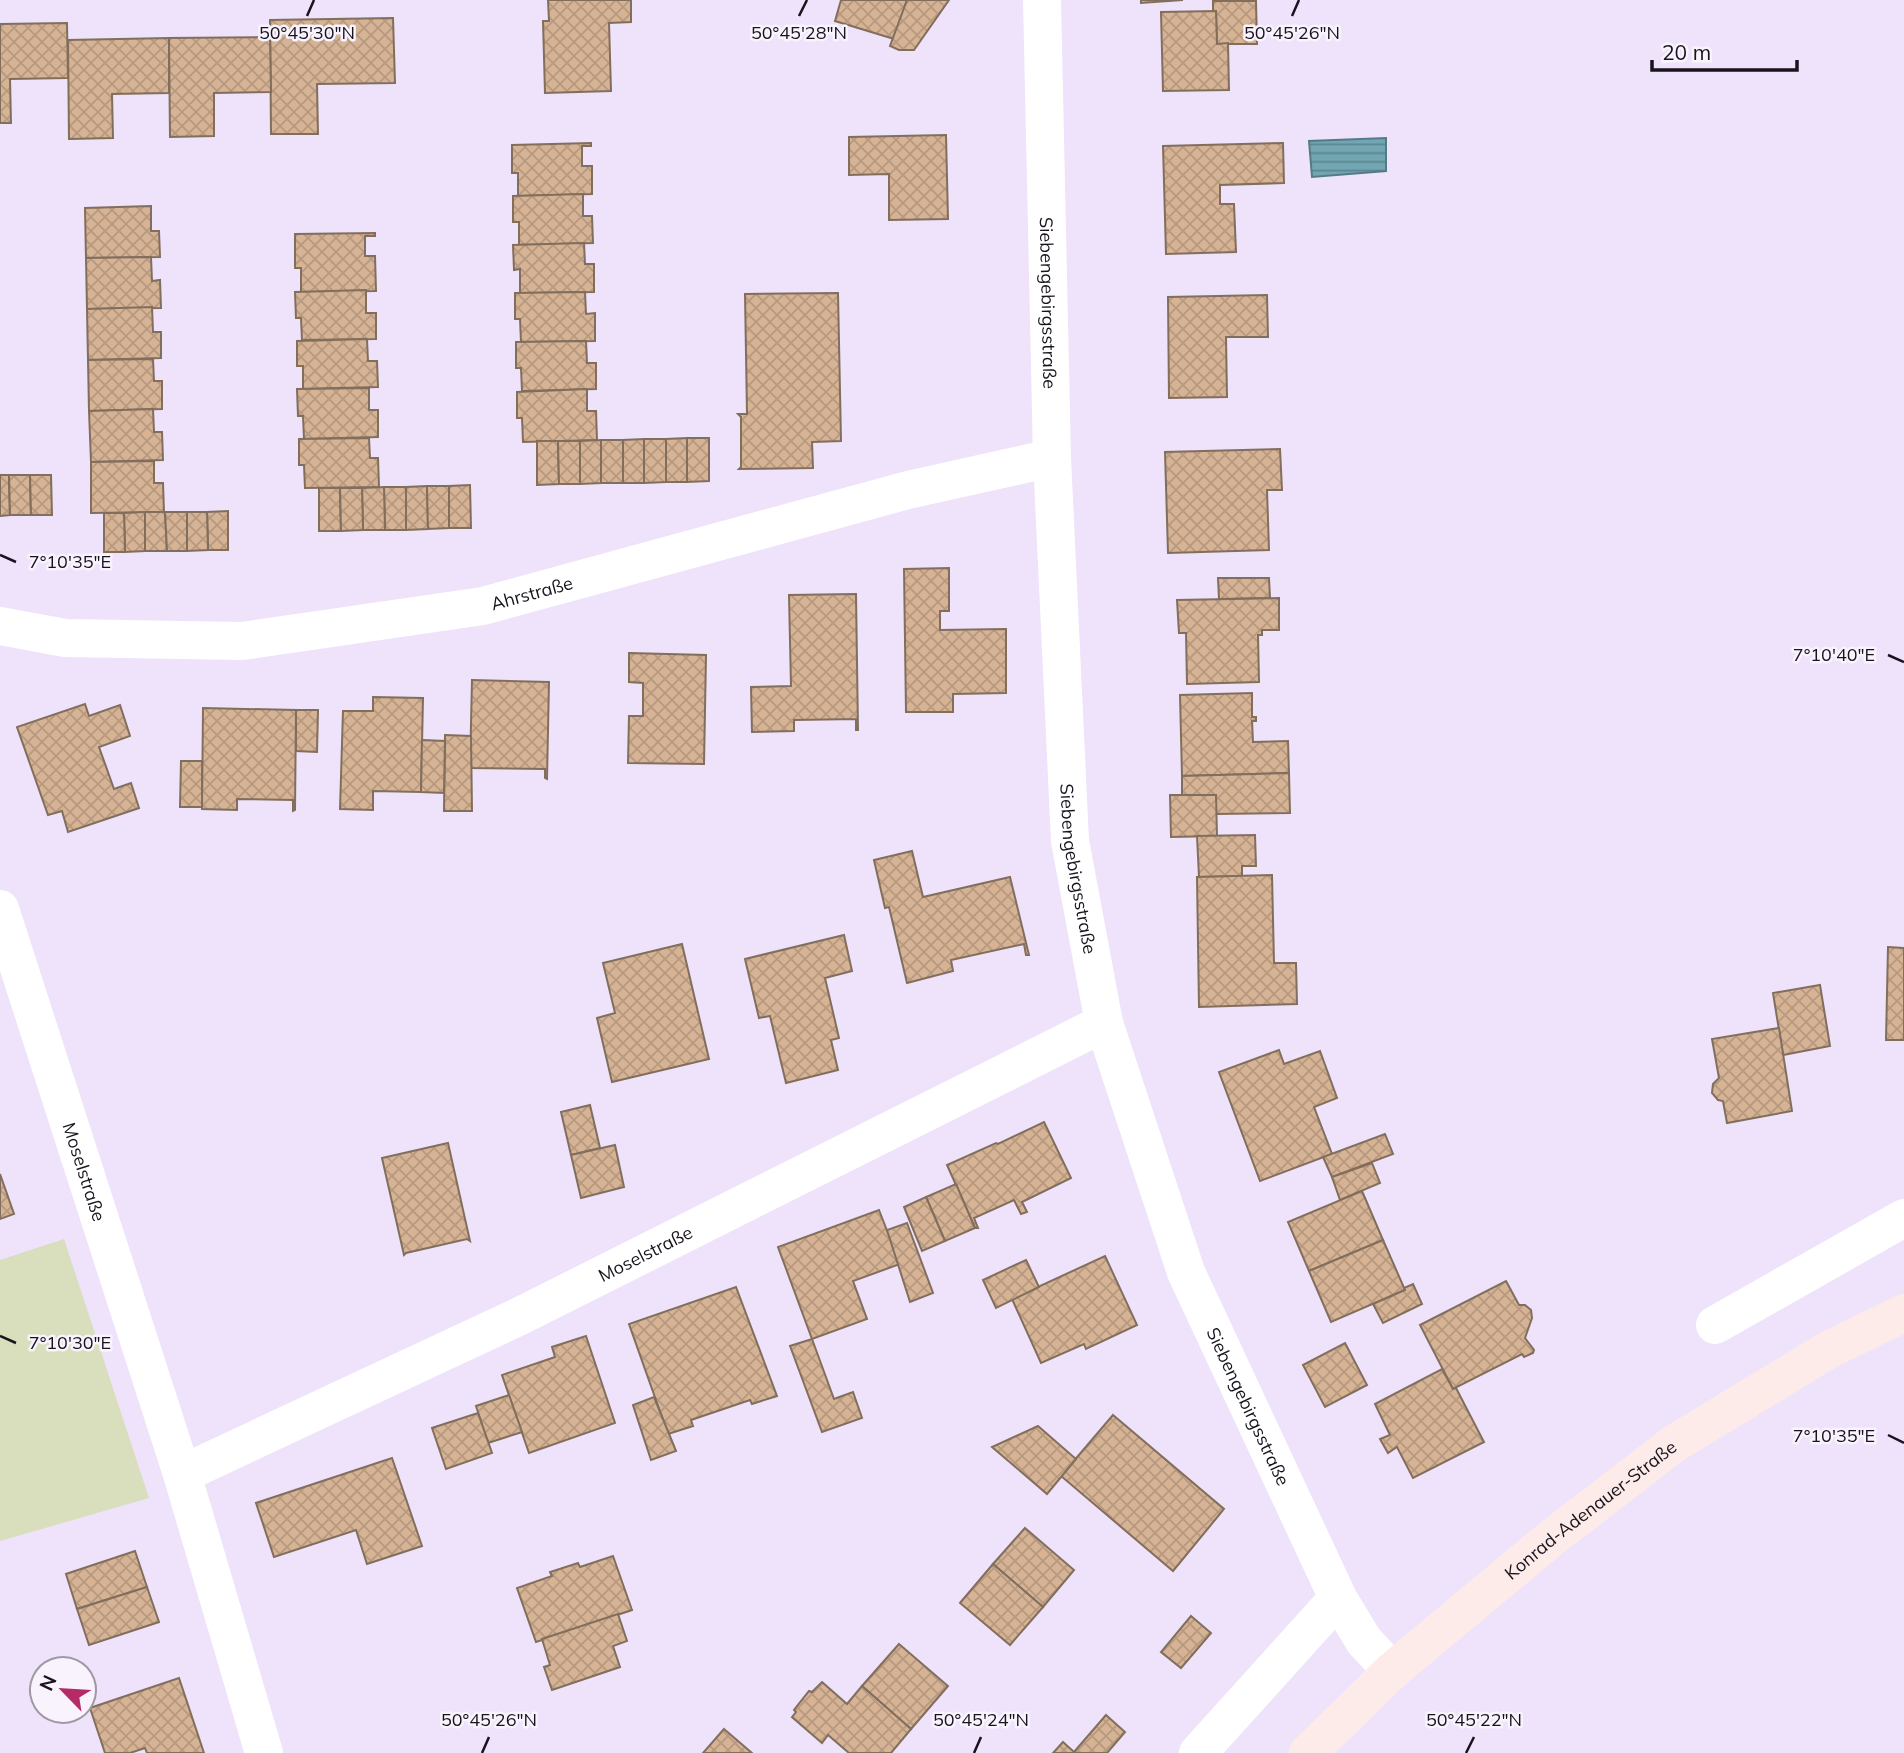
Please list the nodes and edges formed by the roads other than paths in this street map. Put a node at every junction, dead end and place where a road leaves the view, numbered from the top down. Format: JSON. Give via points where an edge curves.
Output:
{"nodes":[{"id":1,"x":1042,"y":0,"type":"edge"},
{"id":2,"x":1052,"y":458,"type":"junction"},
{"id":3,"x":0,"y":626,"type":"edge"},
{"id":4,"x":0,"y":909,"type":"edge"},
{"id":5,"x":1104,"y":1023,"type":"junction"},
{"id":6,"x":1904,"y":1218,"type":"edge"},
{"id":7,"x":1904,"y":1313,"type":"edge"},
{"id":8,"x":1715,"y":1325,"type":"dead end"},
{"id":9,"x":182,"y":1474,"type":"junction"},
{"id":10,"x":1338,"y":1598,"type":"junction"},
{"id":11,"x":1392,"y":1671,"type":"junction"},
{"id":12,"x":264,"y":1753,"type":"edge"},
{"id":13,"x":1198,"y":1753,"type":"edge"},
{"id":14,"x":1308,"y":1753,"type":"edge"}],
"edges":[{"from":1,"to":2,"type":"street","name":"Siebengebirgsstraße"},
{"from":2,"to":3,"type":"street","name":"Ahrstraße","via":[[908,490],[483,606],[242,641],[65,638]]},
{"from":2,"to":5,"type":"street","name":"Siebengebirgsstraße","via":[[1070,841]]},
{"from":4,"to":9,"type":"street","name":"Moselstraße"},
{"from":5,"to":9,"type":"street","name":"Moselstraße","via":[[520,1316]]},
{"from":5,"to":10,"type":"street","name":"Siebengebirgsstraße","via":[[1186,1272]]},
{"from":6,"to":8,"type":"street"},
{"from":7,"to":11,"type":"street","name":"Konrad-Adenauer-Straße","via":[[1830,1349],[1675,1443],[1553,1536]]},
{"from":9,"to":12,"type":"street","name":"Moselstraße"},
{"from":10,"to":11,"type":"street","name":"Siebengebirgsstraße","via":[[1363,1641]]},
{"from":10,"to":13,"type":"street"},
{"from":11,"to":14,"type":"street","name":"Konrad-Adenauer-Straße"}]}
